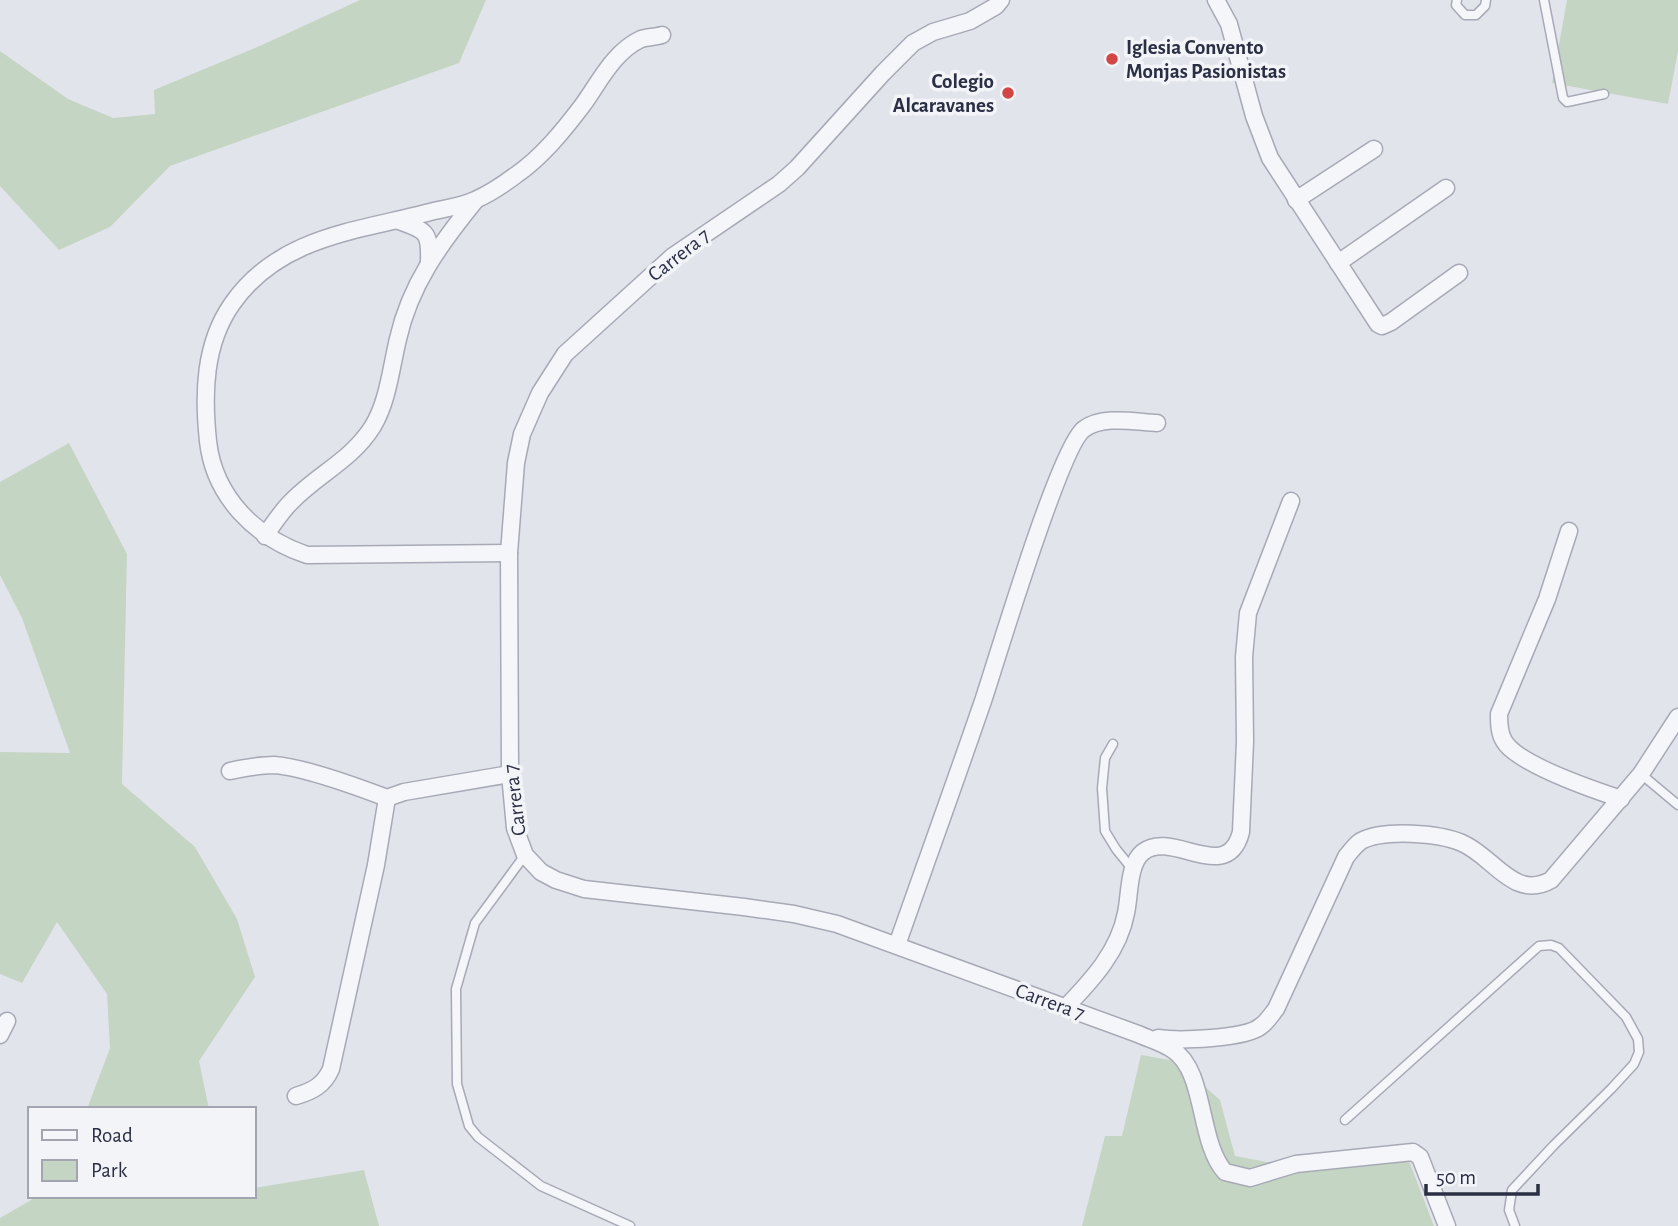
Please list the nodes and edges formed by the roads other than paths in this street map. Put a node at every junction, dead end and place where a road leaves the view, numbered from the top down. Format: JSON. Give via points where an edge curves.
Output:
{"nodes":[{"id":1,"x":1000,"y":0,"type":"edge"},
{"id":2,"x":1216,"y":0,"type":"edge"},
{"id":3,"x":1457,"y":0,"type":"edge"},
{"id":4,"x":1486,"y":0,"type":"edge"},
{"id":5,"x":1545,"y":0,"type":"edge"},
{"id":6,"x":662,"y":35,"type":"dead end"},
{"id":7,"x":1604,"y":93,"type":"dead end"},
{"id":8,"x":1374,"y":149,"type":"dead end"},
{"id":9,"x":1446,"y":188,"type":"dead end"},
{"id":10,"x":1296,"y":200,"type":"junction"},
{"id":11,"x":475,"y":201,"type":"junction"},
{"id":12,"x":399,"y":221,"type":"junction"},
{"id":13,"x":429,"y":262,"type":"junction"},
{"id":14,"x":1338,"y":263,"type":"junction"},
{"id":15,"x":1459,"y":273,"type":"dead end"},
{"id":16,"x":1157,"y":423,"type":"dead end"},
{"id":17,"x":1291,"y":500,"type":"dead end"},
{"id":18,"x":1569,"y":531,"type":"dead end"},
{"id":19,"x":265,"y":536,"type":"junction"},
{"id":20,"x":509,"y":553,"type":"junction"},
{"id":21,"x":1678,"y":717,"type":"edge"},
{"id":22,"x":1113,"y":744,"type":"dead end"},
{"id":23,"x":230,"y":771,"type":"dead end"},
{"id":24,"x":510,"y":774,"type":"junction"},
{"id":25,"x":1640,"y":774,"type":"junction"},
{"id":26,"x":387,"y":798,"type":"junction"},
{"id":27,"x":1621,"y":799,"type":"junction"},
{"id":28,"x":1678,"y":805,"type":"edge"},
{"id":29,"x":525,"y":855,"type":"junction"},
{"id":30,"x":1133,"y":870,"type":"junction"},
{"id":31,"x":897,"y":944,"type":"junction"},
{"id":32,"x":1066,"y":1007,"type":"junction"},
{"id":33,"x":1138,"y":1034,"type":"junction"},
{"id":34,"x":296,"y":1096,"type":"dead end"},
{"id":35,"x":1345,"y":1120,"type":"dead end"},
{"id":36,"x":630,"y":1226,"type":"edge"},
{"id":37,"x":1447,"y":1226,"type":"edge"},
{"id":38,"x":1515,"y":1226,"type":"edge"}],
"edges":[{"from":1,"to":20,"type":"street","name":"Carrera 7","via":[[970,21],[913,43],[797,168],[673,256],[565,354],[540,393],[522,434]]},
{"from":2,"to":10,"type":"street","via":[[1229,24],[1270,158]]},
{"from":3,"to":4,"type":"lane","via":[[1465,15],[1476,15]]},
{"from":5,"to":7,"type":"lane","via":[[1563,98],[1573,102]]},
{"from":6,"to":11,"type":"street","via":[[642,39],[620,55],[539,155]]},
{"from":8,"to":10,"type":"street"},
{"from":9,"to":14,"type":"street"},
{"from":10,"to":14,"type":"street"},
{"from":11,"to":12,"type":"street"},
{"from":11,"to":13,"type":"street"},
{"from":12,"to":13,"type":"street","via":[[422,229],[430,239]]},
{"from":12,"to":19,"type":"street","via":[[312,242],[284,255],[261,271],[223,317],[211,348],[206,381],[209,453],[226,493],[243,517]]},
{"from":13,"to":19,"type":"street","via":[[404,318],[375,423],[347,458],[292,501]]},
{"from":14,"to":15,"type":"street","via":[[1382,326]]},
{"from":16,"to":31,"type":"street","via":[[1103,421],[1084,429],[1076,439],[1057,478]]},
{"from":17,"to":30,"type":"street","via":[[1248,613],[1239,842],[1220,856],[1210,857],[1154,845],[1142,852]]},
{"from":18,"to":27,"type":"street","via":[[1547,599],[1499,714],[1499,730],[1504,743],[1519,756]]},
{"from":19,"to":20,"type":"street","via":[[306,555]]},
{"from":20,"to":24,"type":"street","name":"Carrera 7"},
{"from":21,"to":25,"type":"street"},
{"from":22,"to":30,"type":"lane","via":[[1105,758],[1102,788],[1105,831]]},
{"from":23,"to":26,"type":"street","via":[[276,765]]},
{"from":24,"to":26,"type":"street"},
{"from":24,"to":29,"type":"street","name":"Carrera 7","via":[[515,828]]},
{"from":25,"to":27,"type":"street"},
{"from":25,"to":28,"type":"lane"},
{"from":26,"to":34,"type":"street","via":[[331,1069],[326,1081]]},
{"from":27,"to":33,"type":"street","via":[[1550,880],[1534,887],[1520,885],[1463,844],[1427,836],[1380,834],[1359,842],[1346,857],[1276,1009],[1261,1027],[1242,1034],[1176,1040]]},
{"from":29,"to":31,"type":"street","name":"Carrera 7","via":[[541,872],[584,888],[794,914]]},
{"from":29,"to":36,"type":"lane","via":[[475,923],[456,989],[457,1084],[469,1126],[478,1137],[541,1186]]},
{"from":30,"to":32,"type":"street","via":[[1124,928],[1100,971]]},
{"from":31,"to":32,"type":"street","name":"Carrera 7"},
{"from":32,"to":33,"type":"street","name":"Carrera 7"},
{"from":33,"to":37,"type":"street","name":"Carrera 7","via":[[1175,1050],[1190,1069],[1214,1155],[1225,1172],[1250,1178],[1296,1164],[1413,1152],[1420,1157]]},
{"from":35,"to":38,"type":"lane","via":[[1539,946],[1559,948],[1626,1017],[1638,1039],[1639,1052],[1611,1089],[1512,1190],[1509,1210]]}]}
